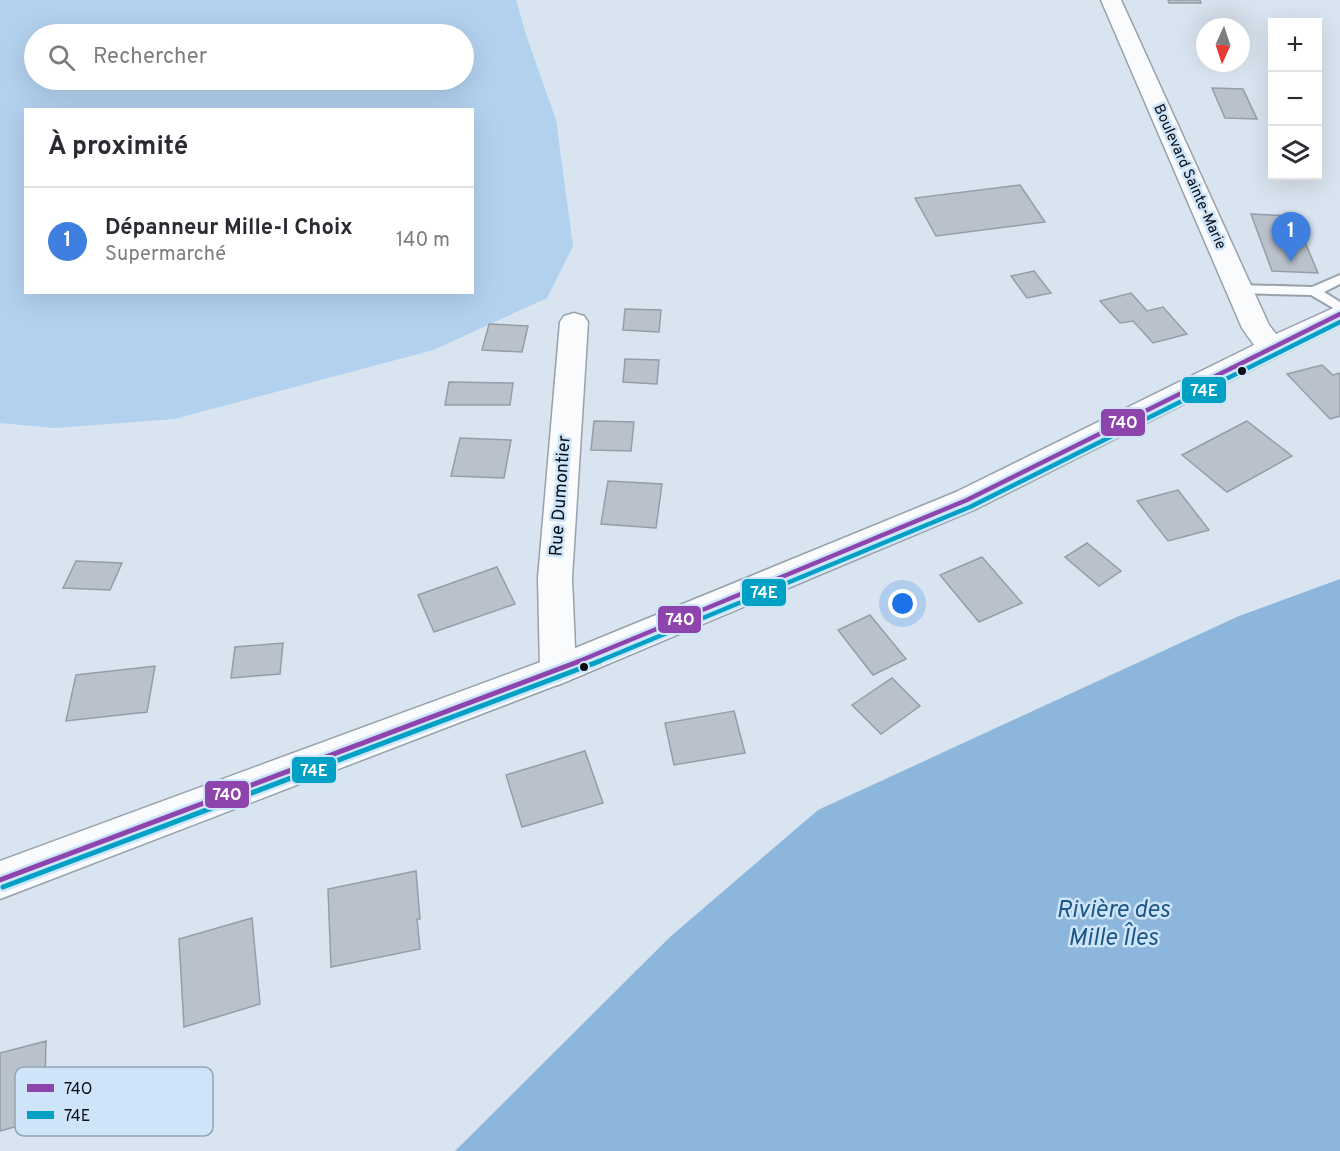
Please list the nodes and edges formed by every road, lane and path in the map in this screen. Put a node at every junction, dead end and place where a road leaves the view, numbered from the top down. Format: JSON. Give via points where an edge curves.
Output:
{"nodes":[{"id":1,"x":1111,"y":0,"type":"edge"},
{"id":2,"x":1340,"y":279,"type":"edge"},
{"id":3,"x":1238,"y":289,"type":"junction"},
{"id":4,"x":1314,"y":291,"type":"junction"},
{"id":5,"x":1340,"y":308,"type":"edge"},
{"id":6,"x":1340,"y":314,"type":"edge"},
{"id":7,"x":574,"y":322,"type":"dead end"},
{"id":8,"x":1275,"y":347,"type":"junction"},
{"id":9,"x":558,"y":670,"type":"junction"},
{"id":10,"x":0,"y":880,"type":"edge"}],
"edges":[{"from":1,"to":3,"type":"street","name":"Boulevard Sainte-Marie"},
{"from":2,"to":4,"type":"lane"},
{"from":3,"to":4,"type":"lane"},
{"from":3,"to":8,"type":"street","name":"Boulevard Sainte-Marie","via":[[1259,334]]},
{"from":4,"to":5,"type":"lane"},
{"from":6,"to":8,"type":"street"},
{"from":7,"to":9,"type":"street","name":"Rue Dumontier","via":[[555,578]]},
{"from":8,"to":9,"type":"street","via":[[967,500]]},
{"from":9,"to":10,"type":"street"}]}
